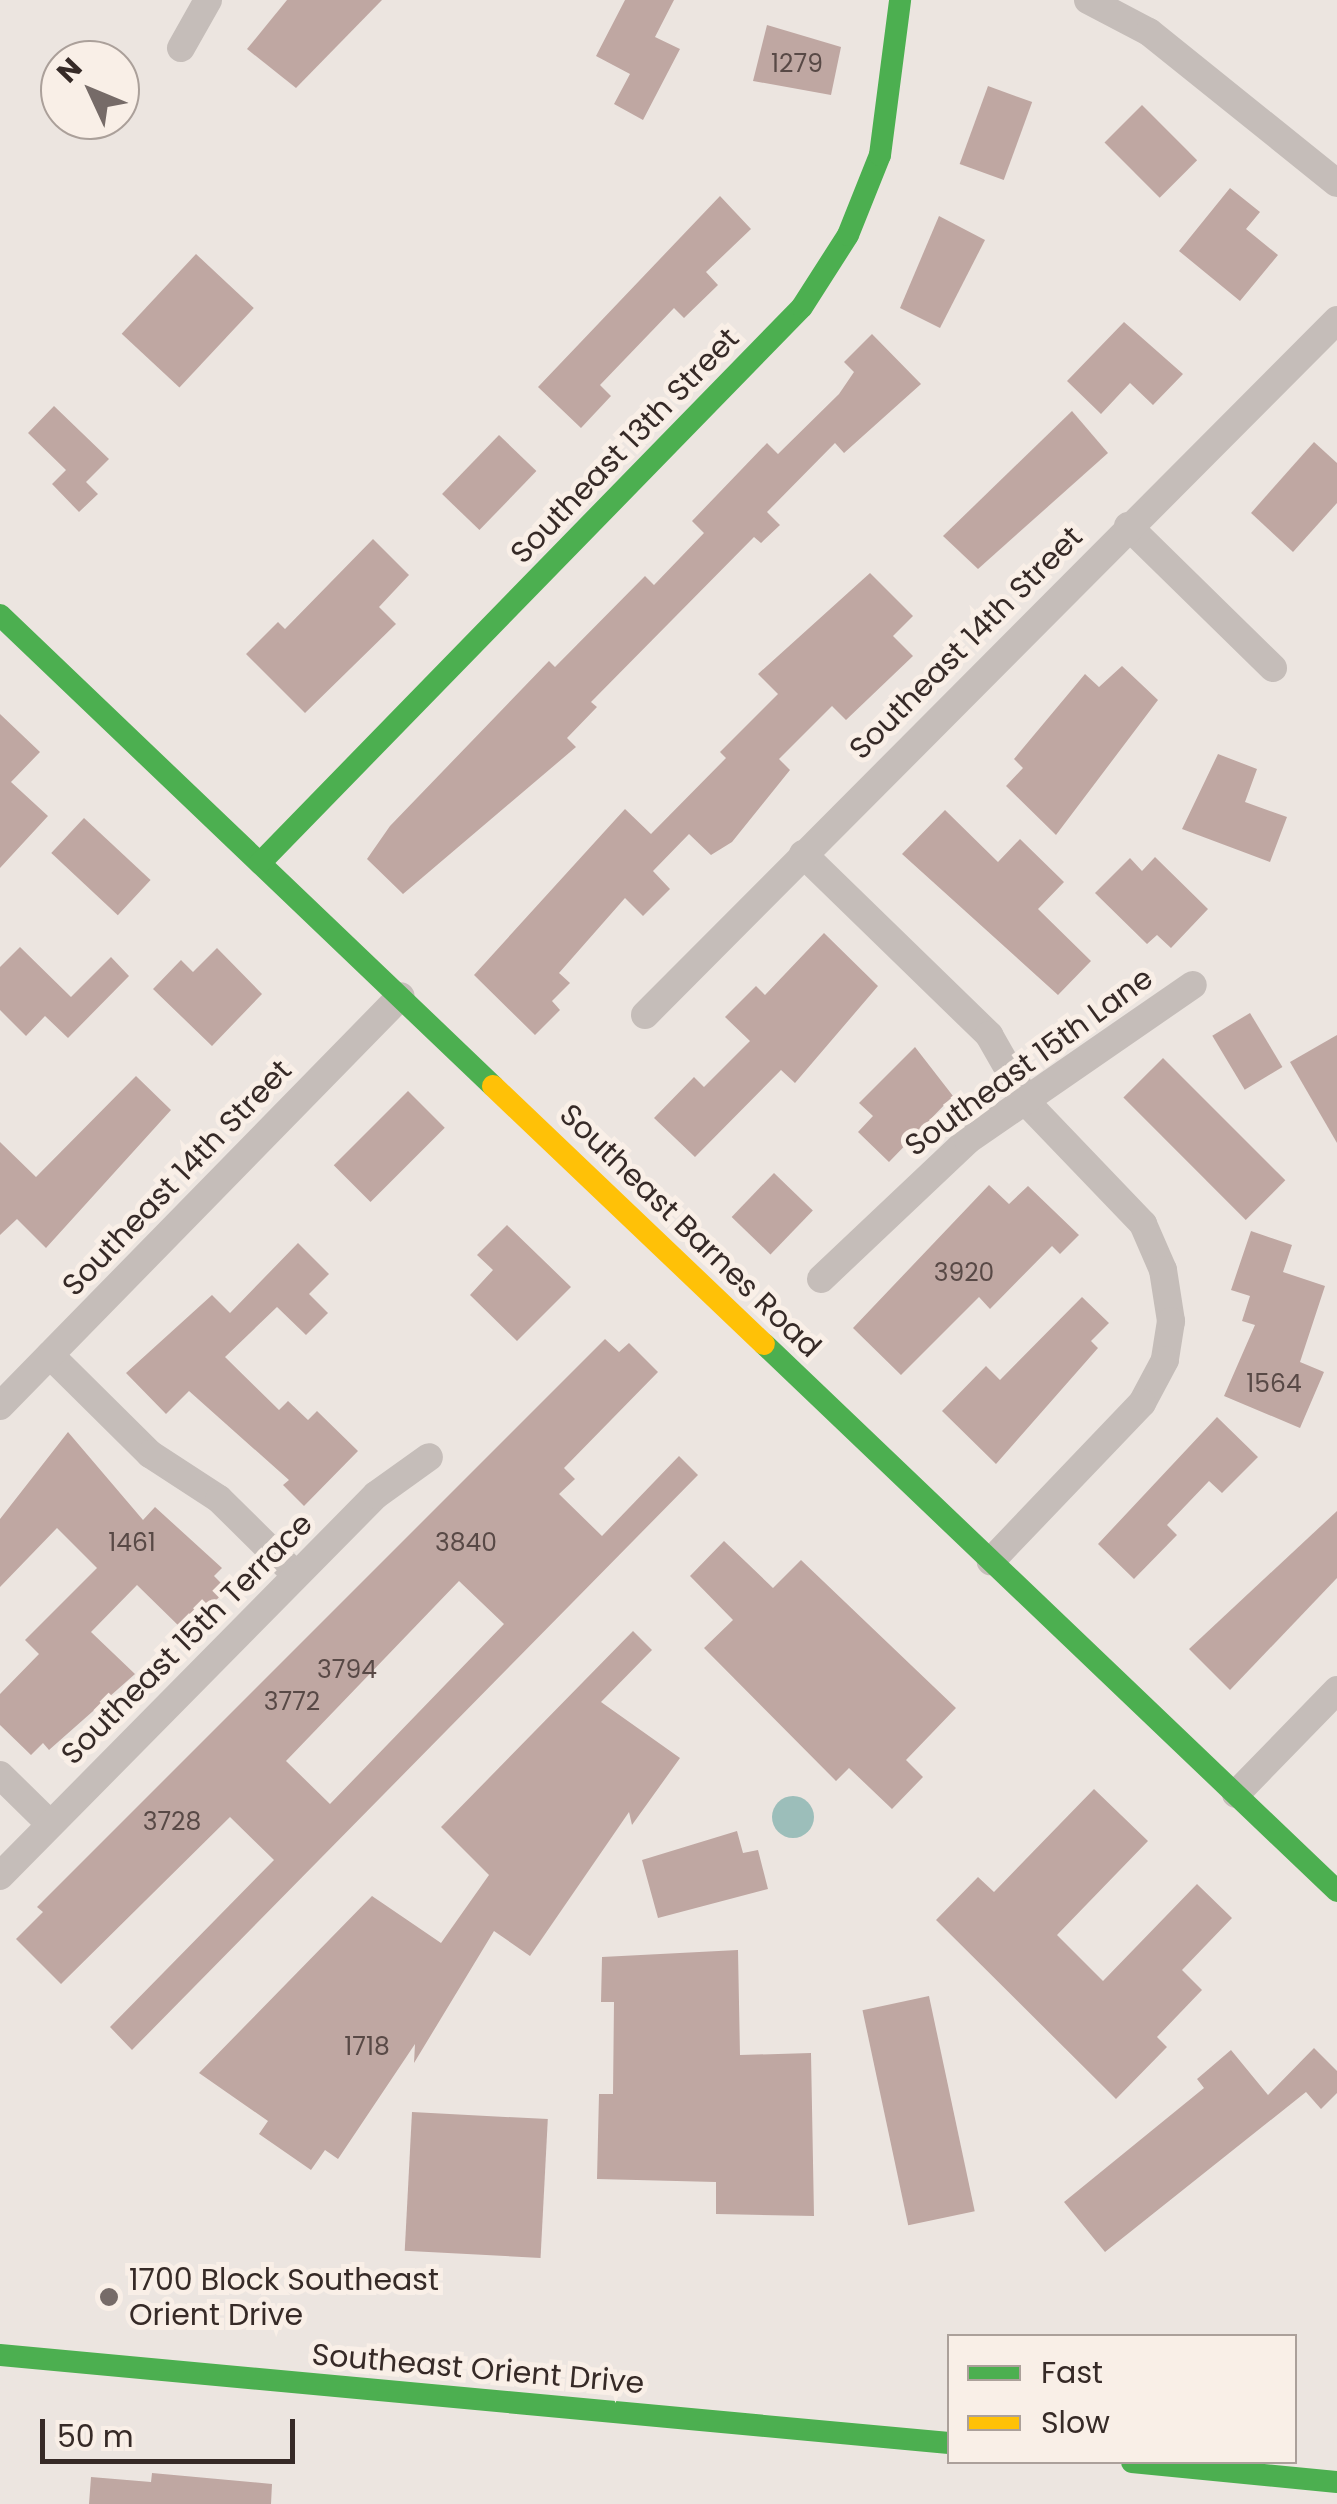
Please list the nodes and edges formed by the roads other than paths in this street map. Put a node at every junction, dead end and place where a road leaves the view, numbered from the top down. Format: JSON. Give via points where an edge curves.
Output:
{"nodes":[{"id":1,"x":208,"y":0,"type":"edge"},
{"id":2,"x":900,"y":0,"type":"edge"},
{"id":3,"x":1088,"y":0,"type":"edge"},
{"id":4,"x":1120,"y":6,"type":"edge"},
{"id":5,"x":181,"y":48,"type":"dead end"},
{"id":6,"x":1337,"y":184,"type":"edge"},
{"id":7,"x":1337,"y":320,"type":"edge"},
{"id":8,"x":1128,"y":526,"type":"junction"},
{"id":9,"x":0,"y":615,"type":"edge"},
{"id":10,"x":1273,"y":668,"type":"dead end"},
{"id":11,"x":803,"y":854,"type":"junction"},
{"id":12,"x":260,"y":863,"type":"junction"},
{"id":13,"x":1192,"y":984,"type":"dead end"},
{"id":14,"x":400,"y":996,"type":"junction"},
{"id":15,"x":645,"y":1015,"type":"dead end"},
{"id":16,"x":1029,"y":1105,"type":"junction"},
{"id":17,"x":821,"y":1280,"type":"dead end"},
{"id":18,"x":50,"y":1355,"type":"junction"},
{"id":19,"x":0,"y":1406,"type":"edge"},
{"id":20,"x":429,"y":1458,"type":"dead end"},
{"id":21,"x":991,"y":1561,"type":"junction"},
{"id":22,"x":296,"y":1575,"type":"junction"},
{"id":23,"x":1337,"y":1690,"type":"edge"},
{"id":24,"x":0,"y":1775,"type":"edge"},
{"id":25,"x":1236,"y":1794,"type":"junction"},
{"id":26,"x":50,"y":1824,"type":"junction"},
{"id":27,"x":0,"y":1876,"type":"edge"},
{"id":28,"x":1337,"y":1891,"type":"edge"},
{"id":29,"x":0,"y":2355,"type":"edge"},
{"id":30,"x":947,"y":2443,"type":"edge"},
{"id":31,"x":1152,"y":2464,"type":"edge"},
{"id":32,"x":1337,"y":2482,"type":"edge"}],
"edges":[{"from":1,"to":5,"type":"street"},
{"from":2,"to":12,"type":"street","name":"Southeast 13th Street","via":[[880,154],[848,235],[802,307]]},
{"from":3,"to":4,"type":"street"},
{"from":4,"to":6,"type":"street"},
{"from":7,"to":8,"type":"street","name":"Southeast 14th Street"},
{"from":8,"to":10,"type":"street"},
{"from":8,"to":11,"type":"street","name":"Southeast 14th Street"},
{"from":9,"to":12,"type":"street","name":"Southeast Barnes Road"},
{"from":11,"to":15,"type":"street","name":"Southeast 14th Street"},
{"from":11,"to":16,"type":"street","via":[[989,1035]]},
{"from":12,"to":14,"type":"street","name":"Southeast Barnes Road"},
{"from":13,"to":16,"type":"street","name":"Southeast 15th Lane"},
{"from":14,"to":18,"type":"street","name":"Southeast 14th Street"},
{"from":14,"to":21,"type":"street","name":"Southeast Barnes Road"},
{"from":16,"to":17,"type":"street","name":"Southeast 15th Lane","via":[[914,1184]]},
{"from":16,"to":21,"type":"street","via":[[1143,1224],[1171,1320],[1165,1360],[1142,1403]]},
{"from":18,"to":19,"type":"street","name":"Southeast 14th Street"},
{"from":18,"to":22,"type":"street","via":[[150,1454],[219,1498]]},
{"from":20,"to":22,"type":"street","name":"Southeast 15th Terrace"},
{"from":21,"to":25,"type":"street","name":"Southeast Barnes Road"},
{"from":22,"to":26,"type":"street","name":"Southeast 15th Terrace"},
{"from":23,"to":25,"type":"street"},
{"from":24,"to":26,"type":"street"},
{"from":25,"to":28,"type":"street","name":"Southeast Barnes Road"},
{"from":26,"to":27,"type":"street","name":"Southeast 15th Terrace"},
{"from":29,"to":30,"type":"street","name":"Southeast Orient Drive"},
{"from":31,"to":32,"type":"street"}]}
